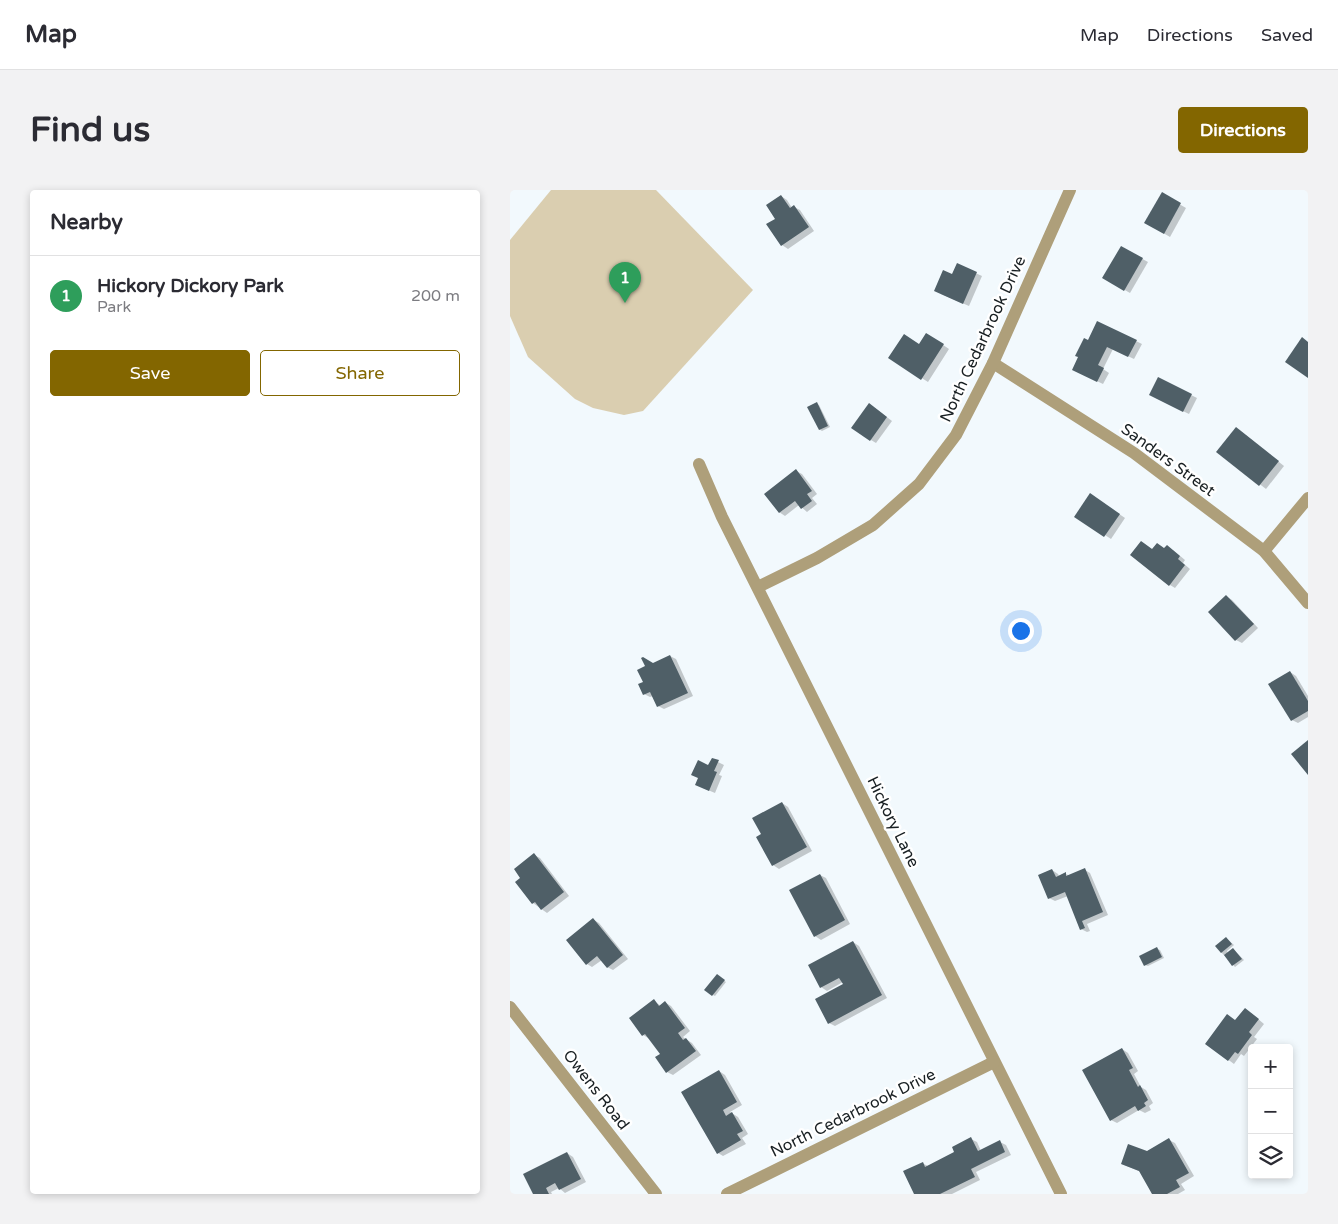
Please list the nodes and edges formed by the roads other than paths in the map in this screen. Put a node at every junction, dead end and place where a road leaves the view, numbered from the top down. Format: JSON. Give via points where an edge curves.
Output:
{"nodes":[{"id":1,"x":1070,"y":190,"type":"edge"},
{"id":2,"x":993,"y":364,"type":"junction"},
{"id":3,"x":699,"y":464,"type":"dead end"},
{"id":4,"x":1308,"y":498,"type":"edge"},
{"id":5,"x":1264,"y":551,"type":"junction"},
{"id":6,"x":758,"y":587,"type":"junction"},
{"id":7,"x":1308,"y":603,"type":"edge"},
{"id":8,"x":510,"y":1007,"type":"edge"},
{"id":9,"x":994,"y":1062,"type":"junction"},
{"id":10,"x":656,"y":1194,"type":"edge"},
{"id":11,"x":727,"y":1194,"type":"edge"},
{"id":12,"x":1061,"y":1194,"type":"edge"}],
"edges":[{"from":1,"to":2,"type":"street","name":"North Cedarbrook Drive"},
{"from":2,"to":5,"type":"street","name":"Sanders Street","via":[[1134,453]]},
{"from":2,"to":6,"type":"street","name":"North Cedarbrook Drive","via":[[956,435],[919,484],[873,526]]},
{"from":3,"to":6,"type":"street","name":"Hickory Lane"},
{"from":4,"to":5,"type":"street"},
{"from":5,"to":7,"type":"street","name":"Sanders Street"},
{"from":6,"to":9,"type":"street","name":"Hickory Lane"},
{"from":8,"to":10,"type":"street","name":"Owens Road"},
{"from":9,"to":11,"type":"street","name":"North Cedarbrook Drive"},
{"from":9,"to":12,"type":"street","name":"Hickory Lane"}]}
